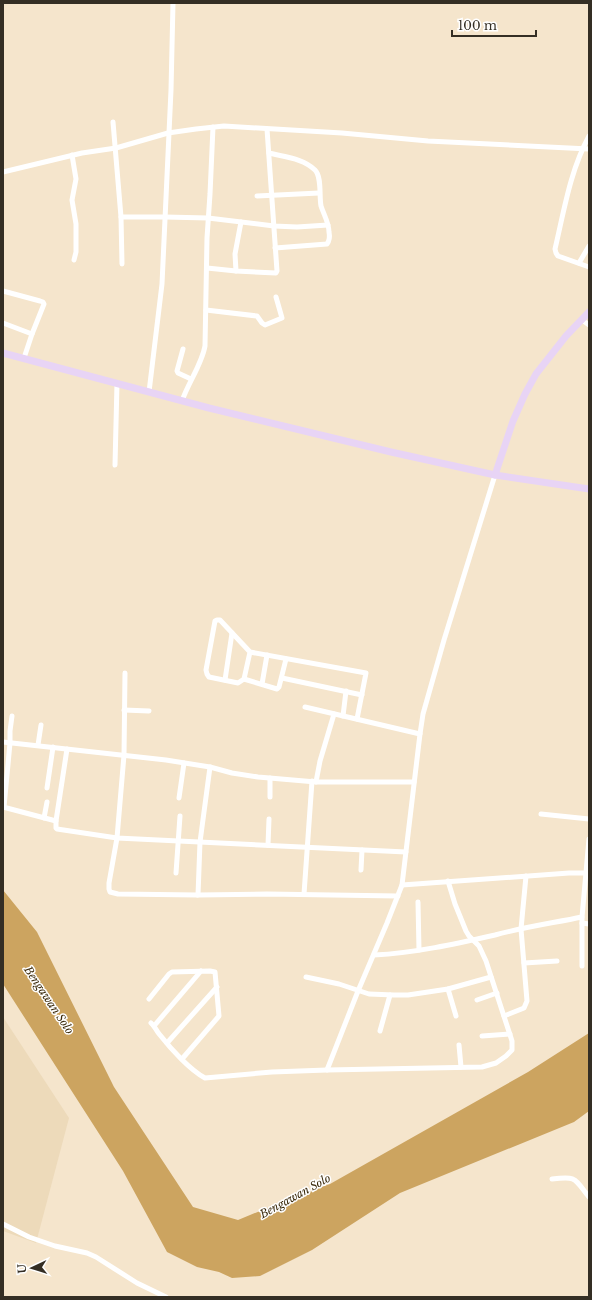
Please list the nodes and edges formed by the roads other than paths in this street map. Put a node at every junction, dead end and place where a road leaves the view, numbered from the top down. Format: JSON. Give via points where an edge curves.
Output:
{"nodes":[{"id":1,"x":173,"y":3,"type":"edge"},
{"id":2,"x":114,"y":122,"type":"dead end"},
{"id":3,"x":213,"y":127,"type":"junction"},
{"id":4,"x":268,"y":129,"type":"junction"},
{"id":5,"x":168,"y":133,"type":"junction"},
{"id":6,"x":589,"y":136,"type":"edge"},
{"id":7,"x":116,"y":148,"type":"junction"},
{"id":8,"x":582,"y":149,"type":"junction"},
{"id":9,"x":589,"y":149,"type":"edge"},
{"id":10,"x":269,"y":153,"type":"junction"},
{"id":11,"x":72,"y":155,"type":"junction"},
{"id":12,"x":3,"y":172,"type":"edge"},
{"id":13,"x":320,"y":193,"type":"junction"},
{"id":14,"x":257,"y":196,"type":"dead end"},
{"id":15,"x":271,"y":196,"type":"junction"},
{"id":16,"x":121,"y":217,"type":"junction"},
{"id":17,"x":165,"y":217,"type":"junction"},
{"id":18,"x":208,"y":218,"type":"junction"},
{"id":19,"x":241,"y":222,"type":"junction"},
{"id":20,"x":328,"y":225,"type":"junction"},
{"id":21,"x":274,"y":226,"type":"junction"},
{"id":22,"x":589,"y":246,"type":"edge"},
{"id":23,"x":276,"y":248,"type":"junction"},
{"id":24,"x":74,"y":260,"type":"dead end"},
{"id":25,"x":579,"y":263,"type":"junction"},
{"id":26,"x":122,"y":264,"type":"dead end"},
{"id":27,"x":589,"y":267,"type":"edge"},
{"id":28,"x":207,"y":268,"type":"junction"},
{"id":29,"x":236,"y":271,"type":"junction"},
{"id":30,"x":3,"y":291,"type":"edge"},
{"id":31,"x":276,"y":297,"type":"dead end"},
{"id":32,"x":206,"y":310,"type":"junction"},
{"id":33,"x":589,"y":312,"type":"edge"},
{"id":34,"x":582,"y":320,"type":"junction"},
{"id":35,"x":3,"y":323,"type":"edge"},
{"id":36,"x":589,"y":325,"type":"edge"},
{"id":37,"x":32,"y":334,"type":"junction"},
{"id":38,"x":183,"y":349,"type":"dead end"},
{"id":39,"x":3,"y":353,"type":"edge"},
{"id":40,"x":24,"y":358,"type":"junction"},
{"id":41,"x":191,"y":379,"type":"junction"},
{"id":42,"x":117,"y":383,"type":"junction"},
{"id":43,"x":149,"y":392,"type":"junction"},
{"id":44,"x":182,"y":401,"type":"junction"},
{"id":45,"x":115,"y":465,"type":"dead end"},
{"id":46,"x":495,"y":475,"type":"junction"},
{"id":47,"x":589,"y":489,"type":"edge"},
{"id":48,"x":232,"y":633,"type":"junction"},
{"id":49,"x":250,"y":652,"type":"junction"},
{"id":50,"x":267,"y":655,"type":"junction"},
{"id":51,"x":286,"y":659,"type":"junction"},
{"id":52,"x":125,"y":674,"type":"dead end"},
{"id":53,"x":282,"y":678,"type":"junction"},
{"id":54,"x":244,"y":679,"type":"junction"},
{"id":55,"x":225,"y":680,"type":"junction"},
{"id":56,"x":262,"y":684,"type":"junction"},
{"id":57,"x":346,"y":691,"type":"junction"},
{"id":58,"x":362,"y":694,"type":"junction"},
{"id":59,"x":305,"y":707,"type":"dead end"},
{"id":60,"x":124,"y":710,"type":"junction"},
{"id":61,"x":149,"y":711,"type":"dead end"},
{"id":62,"x":334,"y":714,"type":"junction"},
{"id":63,"x":12,"y":716,"type":"dead end"},
{"id":64,"x":343,"y":716,"type":"junction"},
{"id":65,"x":357,"y":719,"type":"junction"},
{"id":66,"x":41,"y":725,"type":"dead end"},
{"id":67,"x":420,"y":734,"type":"junction"},
{"id":68,"x":3,"y":742,"type":"edge"},
{"id":69,"x":10,"y":743,"type":"junction"},
{"id":70,"x":38,"y":745,"type":"junction"},
{"id":71,"x":53,"y":747,"type":"junction"},
{"id":72,"x":67,"y":749,"type":"junction"},
{"id":73,"x":124,"y":755,"type":"junction"},
{"id":74,"x":184,"y":763,"type":"junction"},
{"id":75,"x":210,"y":767,"type":"junction"},
{"id":76,"x":270,"y":778,"type":"junction"},
{"id":77,"x":314,"y":781,"type":"junction"},
{"id":78,"x":414,"y":782,"type":"junction"},
{"id":79,"x":47,"y":788,"type":"dead end"},
{"id":80,"x":270,"y":797,"type":"dead end"},
{"id":81,"x":179,"y":798,"type":"dead end"},
{"id":82,"x":47,"y":802,"type":"dead end"},
{"id":83,"x":3,"y":807,"type":"edge"},
{"id":84,"x":541,"y":814,"type":"dead end"},
{"id":85,"x":180,"y":816,"type":"dead end"},
{"id":86,"x":44,"y":818,"type":"junction"},
{"id":87,"x":269,"y":819,"type":"dead end"},
{"id":88,"x":589,"y":819,"type":"edge"},
{"id":89,"x":56,"y":821,"type":"junction"},
{"id":90,"x":117,"y":838,"type":"junction"},
{"id":91,"x":589,"y":839,"type":"edge"},
{"id":92,"x":179,"y":842,"type":"junction"},
{"id":93,"x":200,"y":842,"type":"junction"},
{"id":94,"x":268,"y":845,"type":"junction"},
{"id":95,"x":308,"y":847,"type":"junction"},
{"id":96,"x":362,"y":850,"type":"junction"},
{"id":97,"x":406,"y":852,"type":"junction"},
{"id":98,"x":361,"y":870,"type":"dead end"},
{"id":99,"x":176,"y":873,"type":"dead end"},
{"id":100,"x":587,"y":873,"type":"edge"},
{"id":101,"x":526,"y":876,"type":"junction"},
{"id":102,"x":448,"y":881,"type":"junction"},
{"id":103,"x":402,"y":885,"type":"junction"},
{"id":104,"x":304,"y":894,"type":"junction"},
{"id":105,"x":198,"y":895,"type":"junction"},
{"id":106,"x":398,"y":896,"type":"junction"},
{"id":107,"x":418,"y":902,"type":"dead end"},
{"id":108,"x":582,"y":920,"type":"junction"},
{"id":109,"x":589,"y":924,"type":"edge"},
{"id":110,"x":521,"y":929,"type":"junction"},
{"id":111,"x":474,"y":940,"type":"junction"},
{"id":112,"x":418,"y":950,"type":"junction"},
{"id":113,"x":374,"y":955,"type":"junction"},
{"id":114,"x":557,"y":961,"type":"dead end"},
{"id":115,"x":524,"y":964,"type":"junction"},
{"id":116,"x":582,"y":966,"type":"dead end"},
{"id":117,"x":201,"y":971,"type":"junction"},
{"id":118,"x":306,"y":977,"type":"dead end"},
{"id":119,"x":491,"y":977,"type":"junction"},
{"id":120,"x":217,"y":987,"type":"junction"},
{"id":121,"x":448,"y":989,"type":"junction"},
{"id":122,"x":358,"y":991,"type":"junction"},
{"id":123,"x":497,"y":993,"type":"junction"},
{"id":124,"x":390,"y":995,"type":"junction"},
{"id":125,"x":149,"y":999,"type":"dead end"},
{"id":126,"x":477,"y":1000,"type":"dead end"},
{"id":127,"x":456,"y":1016,"type":"dead end"},
{"id":128,"x":504,"y":1016,"type":"junction"},
{"id":129,"x":380,"y":1031,"type":"dead end"},
{"id":130,"x":510,"y":1034,"type":"junction"},
{"id":131,"x":482,"y":1036,"type":"dead end"},
{"id":132,"x":167,"y":1043,"type":"junction"},
{"id":133,"x":459,"y":1045,"type":"dead end"},
{"id":134,"x":182,"y":1059,"type":"junction"},
{"id":135,"x":461,"y":1068,"type":"junction"},
{"id":136,"x":328,"y":1070,"type":"junction"},
{"id":137,"x":552,"y":1179,"type":"dead end"},
{"id":138,"x":589,"y":1197,"type":"edge"},
{"id":139,"x":3,"y":1224,"type":"edge"},
{"id":140,"x":166,"y":1297,"type":"edge"}],
"edges":[{"from":1,"to":5,"type":"street"},
{"from":2,"to":7,"type":"street"},
{"from":3,"to":4,"type":"street"},
{"from":3,"to":5,"type":"street"},
{"from":3,"to":18,"type":"street"},
{"from":4,"to":8,"type":"street"},
{"from":4,"to":10,"type":"street"},
{"from":5,"to":7,"type":"street"},
{"from":5,"to":17,"type":"street"},
{"from":6,"to":8,"type":"street"},
{"from":7,"to":11,"type":"street"},
{"from":7,"to":16,"type":"street"},
{"from":8,"to":9,"type":"street"},
{"from":8,"to":25,"type":"street","via":[[566,200],[555,249],[558,256]]},
{"from":10,"to":13,"type":"street","via":[[295,159],[311,167],[318,176]]},
{"from":10,"to":15,"type":"street"},
{"from":11,"to":12,"type":"street"},
{"from":11,"to":24,"type":"street","via":[[76,179],[72,197],[76,224]]},
{"from":13,"to":15,"type":"street"},
{"from":13,"to":20,"type":"street"},
{"from":14,"to":15,"type":"street"},
{"from":15,"to":21,"type":"street"},
{"from":16,"to":17,"type":"street"},
{"from":16,"to":26,"type":"street"},
{"from":17,"to":18,"type":"street"},
{"from":17,"to":43,"type":"street","via":[[162,284]]},
{"from":18,"to":19,"type":"street"},
{"from":18,"to":28,"type":"street"},
{"from":19,"to":21,"type":"street"},
{"from":19,"to":29,"type":"street","via":[[235,254]]},
{"from":20,"to":21,"type":"street"},
{"from":20,"to":23,"type":"street","via":[[330,238],[327,244]]},
{"from":21,"to":23,"type":"street"},
{"from":22,"to":25,"type":"street"},
{"from":23,"to":29,"type":"street","via":[[276,273]]},
{"from":25,"to":27,"type":"street"},
{"from":28,"to":29,"type":"street"},
{"from":28,"to":32,"type":"street"},
{"from":30,"to":37,"type":"street","via":[[43,302],[44,306]]},
{"from":31,"to":32,"type":"street","via":[[282,318],[265,325],[257,316]]},
{"from":32,"to":41,"type":"street","via":[[204,351]]},
{"from":33,"to":34,"type":"street"},
{"from":34,"to":36,"type":"street"},
{"from":34,"to":46,"type":"street","via":[[536,374],[513,421]]},
{"from":35,"to":37,"type":"street"},
{"from":37,"to":40,"type":"street"},
{"from":38,"to":41,"type":"street","via":[[177,371]]},
{"from":39,"to":40,"type":"street"},
{"from":40,"to":42,"type":"street"},
{"from":41,"to":44,"type":"street"},
{"from":42,"to":43,"type":"street"},
{"from":42,"to":45,"type":"street"},
{"from":43,"to":44,"type":"street"},
{"from":44,"to":46,"type":"street"},
{"from":46,"to":47,"type":"street"},
{"from":46,"to":67,"type":"street","via":[[444,640],[423,714]]},
{"from":48,"to":49,"type":"street"},
{"from":48,"to":55,"type":"street"},
{"from":48,"to":55,"type":"street","via":[[220,620],[215,621],[206,670],[209,677]]},
{"from":49,"to":50,"type":"street"},
{"from":49,"to":54,"type":"street"},
{"from":50,"to":51,"type":"street"},
{"from":50,"to":56,"type":"street"},
{"from":51,"to":53,"type":"street"},
{"from":51,"to":58,"type":"street","via":[[366,673]]},
{"from":52,"to":60,"type":"street"},
{"from":53,"to":56,"type":"street","via":[[277,689]]},
{"from":53,"to":57,"type":"street"},
{"from":54,"to":55,"type":"street","via":[[238,683]]},
{"from":54,"to":56,"type":"street"},
{"from":57,"to":58,"type":"street"},
{"from":57,"to":64,"type":"street"},
{"from":58,"to":65,"type":"street"},
{"from":59,"to":62,"type":"street"},
{"from":60,"to":61,"type":"street"},
{"from":60,"to":73,"type":"street"},
{"from":62,"to":64,"type":"street"},
{"from":62,"to":77,"type":"street"},
{"from":63,"to":69,"type":"street"},
{"from":64,"to":65,"type":"street"},
{"from":65,"to":67,"type":"street"},
{"from":66,"to":70,"type":"street"},
{"from":67,"to":78,"type":"street"},
{"from":68,"to":69,"type":"street"},
{"from":69,"to":70,"type":"street"},
{"from":69,"to":83,"type":"street"},
{"from":70,"to":71,"type":"street"},
{"from":71,"to":72,"type":"street"},
{"from":71,"to":79,"type":"street"},
{"from":72,"to":73,"type":"street"},
{"from":72,"to":89,"type":"street"},
{"from":73,"to":74,"type":"street"},
{"from":73,"to":90,"type":"street"},
{"from":74,"to":75,"type":"street"},
{"from":74,"to":81,"type":"street"},
{"from":75,"to":76,"type":"street"},
{"from":75,"to":93,"type":"street"},
{"from":76,"to":77,"type":"street"},
{"from":76,"to":80,"type":"street"},
{"from":77,"to":78,"type":"street"},
{"from":77,"to":95,"type":"street"},
{"from":78,"to":97,"type":"street"},
{"from":82,"to":86,"type":"street"},
{"from":83,"to":86,"type":"street"},
{"from":84,"to":88,"type":"street"},
{"from":85,"to":92,"type":"street"},
{"from":86,"to":89,"type":"street"},
{"from":87,"to":94,"type":"street"},
{"from":89,"to":90,"type":"street","via":[[57,829]]},
{"from":90,"to":92,"type":"street"},
{"from":90,"to":105,"type":"street","via":[[109,883],[110,892]]},
{"from":91,"to":100,"type":"street"},
{"from":92,"to":93,"type":"street"},
{"from":92,"to":99,"type":"street"},
{"from":93,"to":94,"type":"street"},
{"from":93,"to":105,"type":"street"},
{"from":94,"to":95,"type":"street"},
{"from":95,"to":96,"type":"street"},
{"from":95,"to":104,"type":"street"},
{"from":96,"to":97,"type":"street"},
{"from":96,"to":98,"type":"street"},
{"from":97,"to":103,"type":"street"},
{"from":100,"to":101,"type":"street"},
{"from":100,"to":108,"type":"street"},
{"from":101,"to":102,"type":"street"},
{"from":101,"to":110,"type":"street"},
{"from":102,"to":103,"type":"street"},
{"from":102,"to":111,"type":"street","via":[[461,918],[469,936]]},
{"from":103,"to":106,"type":"street"},
{"from":104,"to":105,"type":"street"},
{"from":104,"to":106,"type":"street"},
{"from":106,"to":113,"type":"street"},
{"from":107,"to":112,"type":"street"},
{"from":108,"to":109,"type":"street"},
{"from":108,"to":110,"type":"street"},
{"from":108,"to":116,"type":"street"},
{"from":110,"to":111,"type":"street"},
{"from":110,"to":115,"type":"street"},
{"from":111,"to":112,"type":"street"},
{"from":111,"to":119,"type":"street","via":[[479,946]]},
{"from":112,"to":113,"type":"street"},
{"from":113,"to":122,"type":"street"},
{"from":114,"to":115,"type":"street"},
{"from":115,"to":128,"type":"street","via":[[526,1006]]},
{"from":117,"to":120,"type":"street","via":[[215,972]]},
{"from":117,"to":125,"type":"street","via":[[172,972]]},
{"from":117,"to":132,"type":"street","via":[[152,1024]]},
{"from":118,"to":122,"type":"street","via":[[344,985]]},
{"from":119,"to":121,"type":"street"},
{"from":119,"to":123,"type":"street"},
{"from":120,"to":132,"type":"street"},
{"from":120,"to":134,"type":"street","via":[[220,1016]]},
{"from":121,"to":124,"type":"street"},
{"from":121,"to":127,"type":"street"},
{"from":122,"to":124,"type":"street"},
{"from":122,"to":136,"type":"street"},
{"from":123,"to":126,"type":"street"},
{"from":123,"to":128,"type":"street"},
{"from":124,"to":129,"type":"street"},
{"from":128,"to":130,"type":"street"},
{"from":130,"to":131,"type":"street"},
{"from":130,"to":135,"type":"street","via":[[513,1047],[510,1053],[496,1063]]},
{"from":132,"to":134,"type":"street"},
{"from":133,"to":135,"type":"street"},
{"from":134,"to":136,"type":"street","via":[[200,1076],[208,1078]]},
{"from":135,"to":136,"type":"street"},
{"from":137,"to":138,"type":"street","via":[[575,1179]]},
{"from":139,"to":140,"type":"street","via":[[55,1246],[87,1253]]}]}
